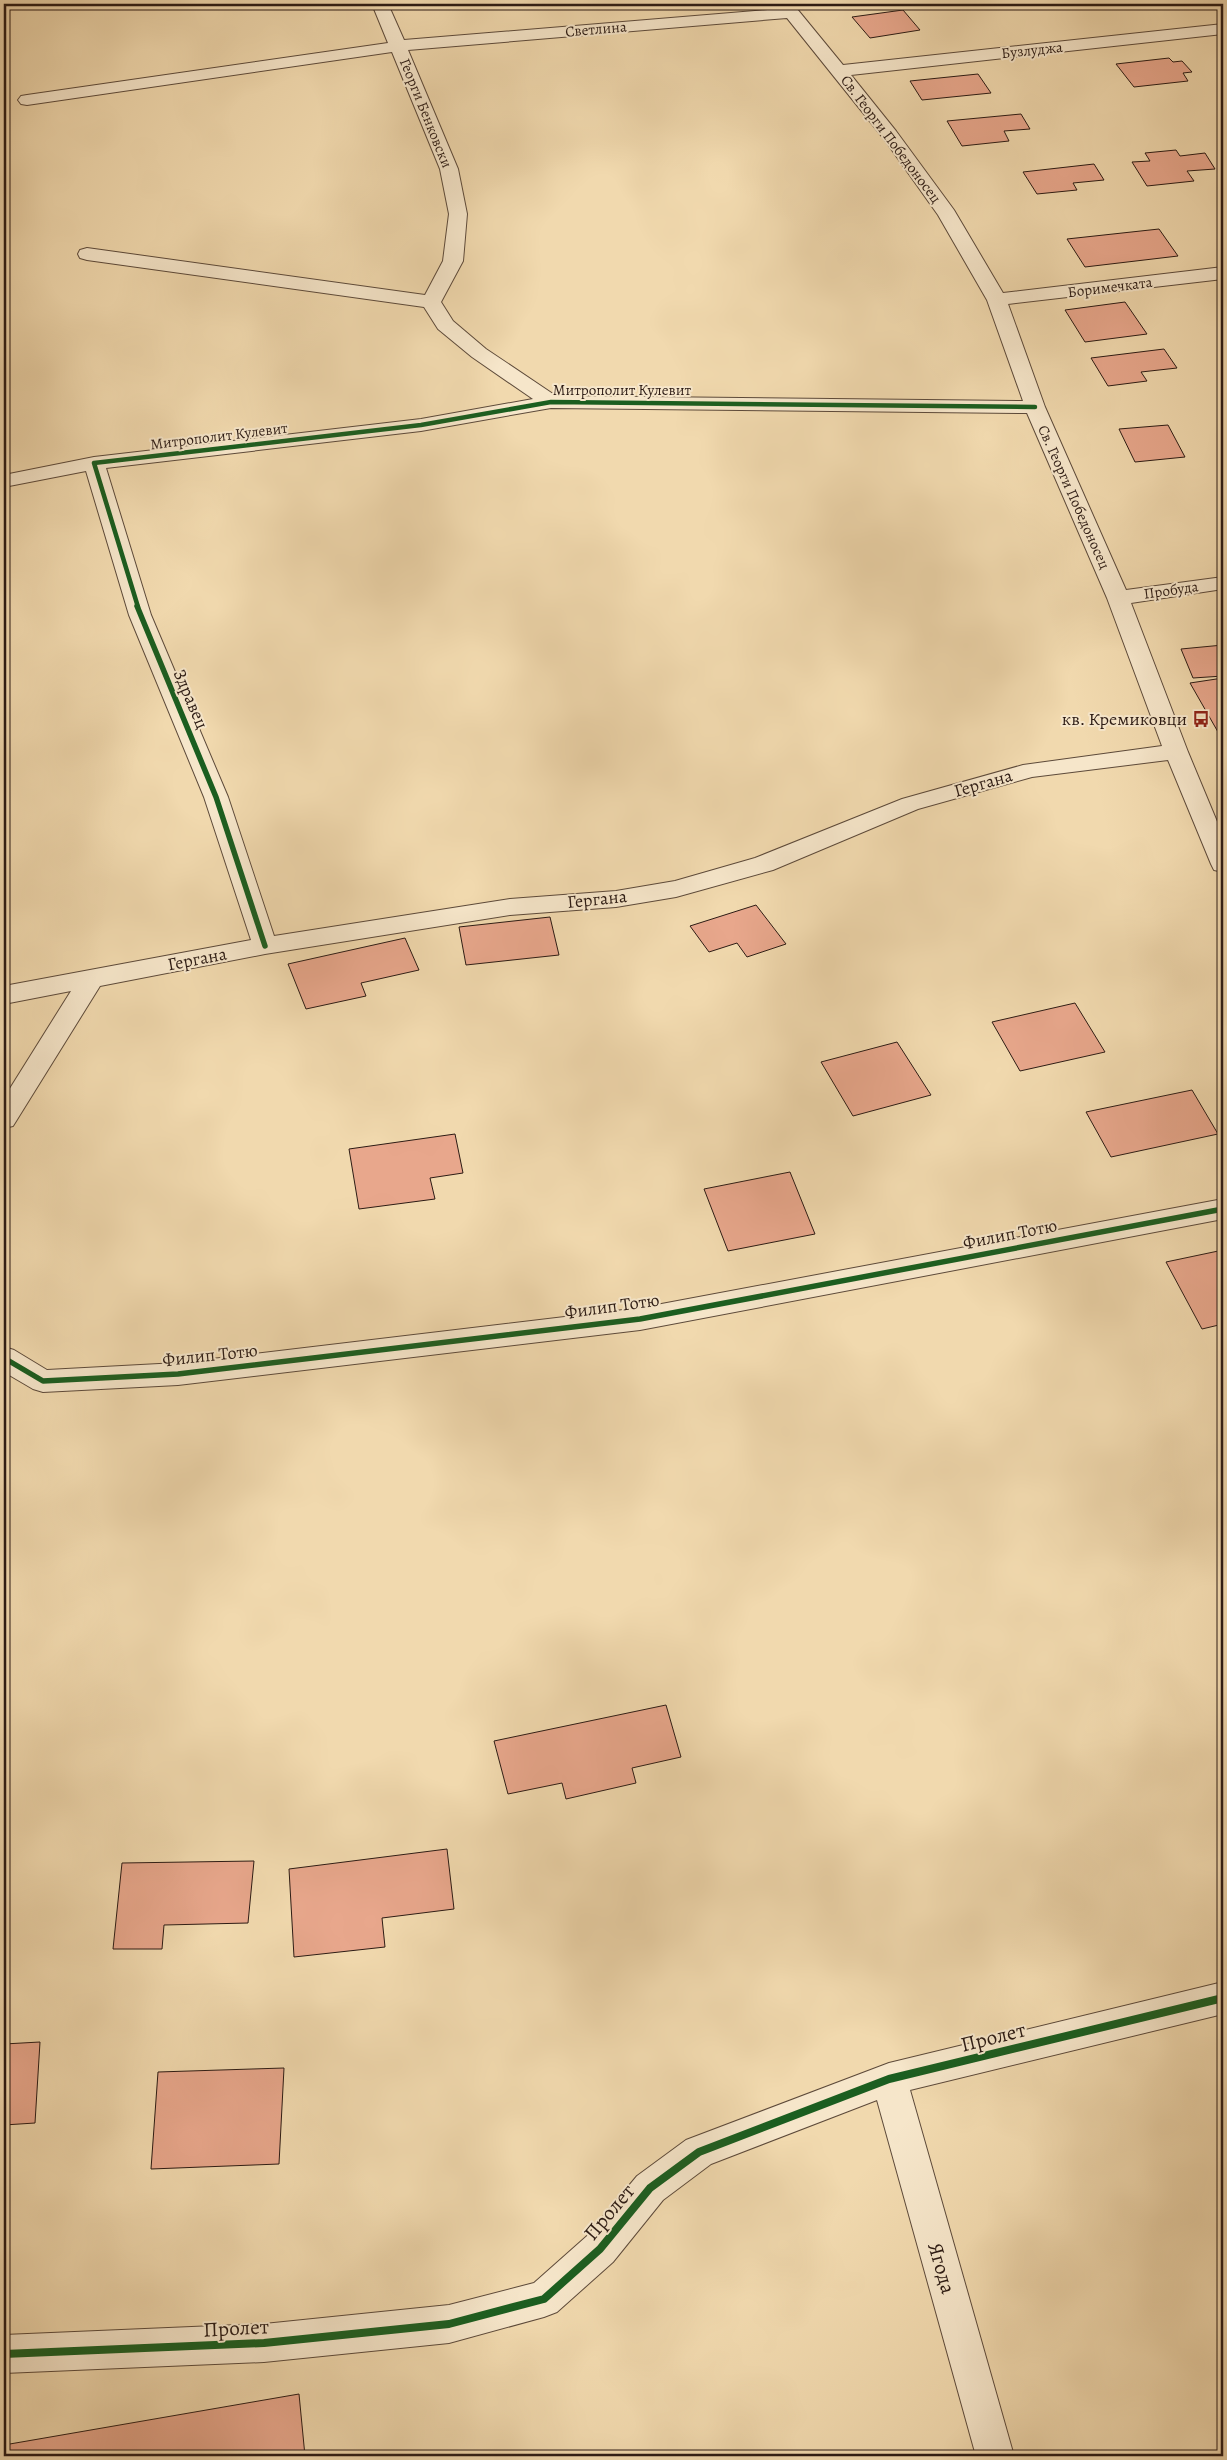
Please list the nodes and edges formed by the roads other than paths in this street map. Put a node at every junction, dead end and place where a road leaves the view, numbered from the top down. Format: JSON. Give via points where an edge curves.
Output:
{"nodes":[{"id":1,"x":380,"y":4,"type":"edge"},
{"id":2,"x":788,"y":8,"type":"edge"},
{"id":3,"x":1223,"y":29,"type":"edge"},
{"id":4,"x":399,"y":46,"type":"junction"},
{"id":5,"x":840,"y":71,"type":"junction"},
{"id":6,"x":27,"y":100,"type":"dead end"},
{"id":7,"x":86,"y":254,"type":"dead end"},
{"id":8,"x":1223,"y":273,"type":"edge"},
{"id":9,"x":997,"y":300,"type":"junction"},
{"id":10,"x":431,"y":302,"type":"junction"},
{"id":11,"x":551,"y":402,"type":"junction"},
{"id":12,"x":1035,"y":407,"type":"junction"},
{"id":13,"x":94,"y":463,"type":"junction"},
{"id":14,"x":4,"y":481,"type":"edge"},
{"id":15,"x":1223,"y":583,"type":"edge"},
{"id":16,"x":1118,"y":598,"type":"junction"},
{"id":17,"x":1176,"y":752,"type":"junction"},
{"id":18,"x":1223,"y":864,"type":"edge"},
{"id":19,"x":265,"y":946,"type":"junction"},
{"id":20,"x":91,"y":979,"type":"junction"},
{"id":21,"x":4,"y":995,"type":"edge"},
{"id":22,"x":4,"y":1119,"type":"edge"},
{"id":23,"x":1223,"y":1208,"type":"edge"},
{"id":24,"x":4,"y":1358,"type":"edge"},
{"id":25,"x":1223,"y":1998,"type":"edge"},
{"id":26,"x":889,"y":2079,"type":"junction"},
{"id":27,"x":4,"y":2354,"type":"edge"},
{"id":28,"x":996,"y":2456,"type":"edge"}],
"edges":[{"from":1,"to":4,"type":"street","name":"Георги Бенковски"},
{"from":2,"to":4,"type":"street","name":"Светлина"},
{"from":2,"to":5,"type":"street","name":"Св. Георги Победоносец"},
{"from":3,"to":5,"type":"street","name":"Бузлуджа"},
{"from":4,"to":6,"type":"street","name":"Светлина"},
{"from":4,"to":10,"type":"street","name":"Георги Бенковски","via":[[450,169],[458,214],[453,261]]},
{"from":5,"to":9,"type":"street","name":"Св. Георги Победоносец","via":[[947,214]]},
{"from":7,"to":10,"type":"street"},
{"from":8,"to":9,"type":"street","name":"Боримечката"},
{"from":9,"to":12,"type":"street","name":"Св. Георги Победоносец"},
{"from":10,"to":11,"type":"street","via":[[445,325],[479,353]]},
{"from":11,"to":12,"type":"street","name":"Митрополит Кулевит"},
{"from":11,"to":13,"type":"street","name":"Митрополит Кулевит","via":[[421,425]]},
{"from":12,"to":16,"type":"street","name":"Св. Георги Победоносец"},
{"from":13,"to":14,"type":"street","name":"Митрополит Кулевит"},
{"from":13,"to":19,"type":"street","name":"Здравец","via":[[140,615],[216,797]]},
{"from":15,"to":16,"type":"street","name":"Пробуда"},
{"from":16,"to":17,"type":"street","name":"Св. Георги Победоносец"},
{"from":17,"to":18,"type":"street","name":"Св. Георги Победоносец"},
{"from":17,"to":19,"type":"street","name":"Гергана","via":[[1031,770],[910,804],[764,864],[676,890],[616,899],[510,907]]},
{"from":19,"to":20,"type":"street","name":"Гергана"},
{"from":20,"to":21,"type":"street","name":"Гергана"},
{"from":20,"to":22,"type":"street"},
{"from":23,"to":24,"type":"street","name":"Филип Тотю","via":[[640,1319],[178,1374],[43,1381]]},
{"from":25,"to":26,"type":"street","name":"Пролет"},
{"from":26,"to":27,"type":"street","name":"Пролет","via":[[699,2152],[650,2188],[600,2249],[544,2299],[449,2324],[264,2343]]},
{"from":26,"to":28,"type":"street","name":"Ягода"}]}
